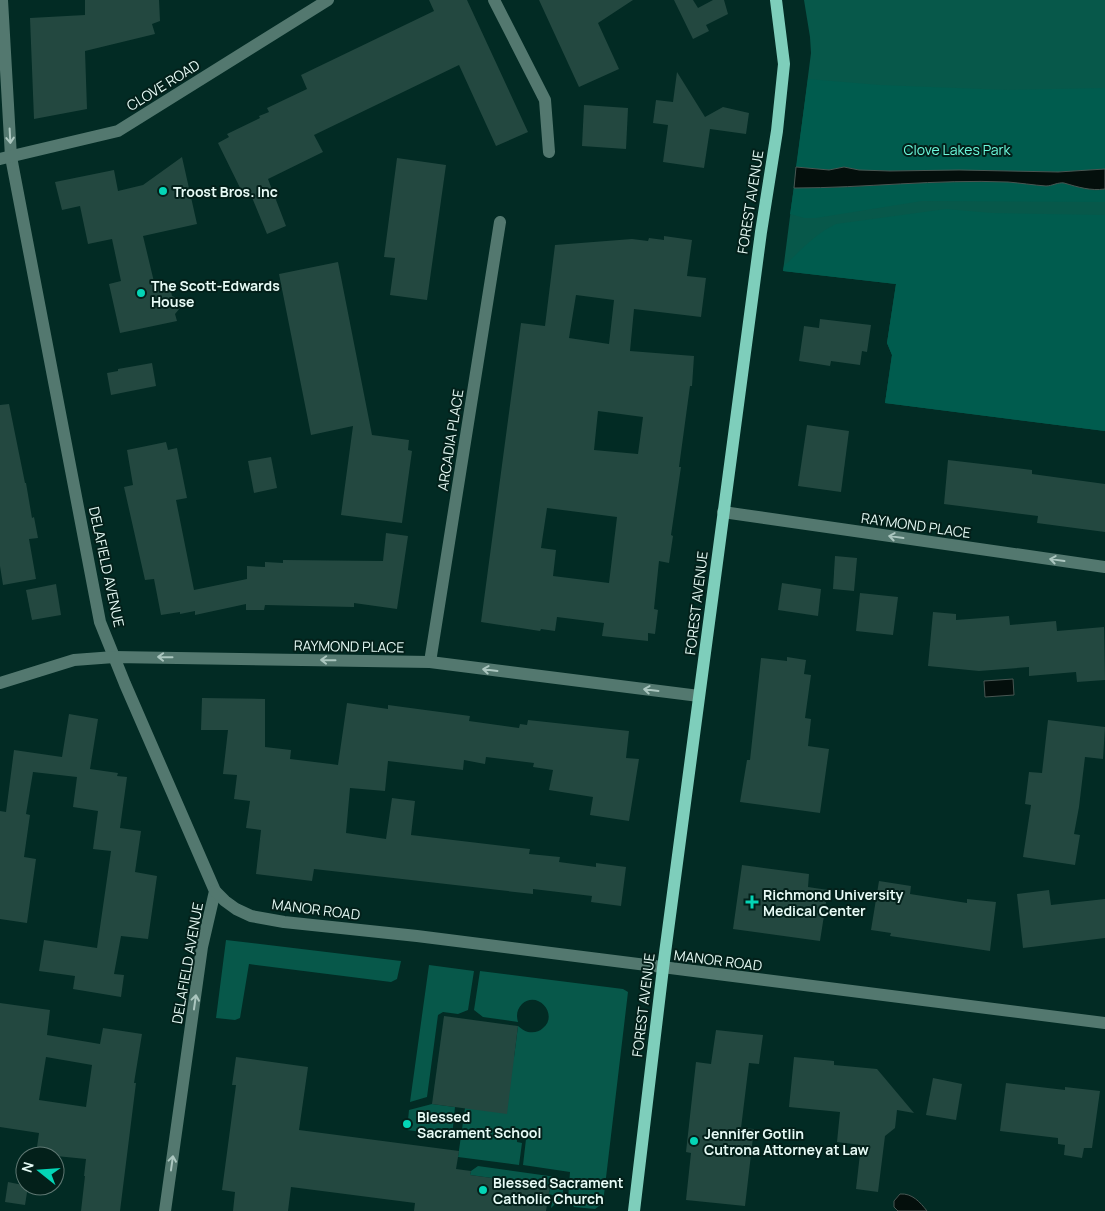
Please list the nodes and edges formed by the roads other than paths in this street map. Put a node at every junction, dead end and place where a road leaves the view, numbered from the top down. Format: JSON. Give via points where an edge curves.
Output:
{"nodes":[{"id":1,"x":2,"y":0,"type":"edge"},
{"id":2,"x":328,"y":0,"type":"edge"},
{"id":3,"x":494,"y":0,"type":"edge"},
{"id":4,"x":776,"y":0,"type":"edge"},
{"id":5,"x":549,"y":152,"type":"dead end"},
{"id":6,"x":6,"y":158,"type":"edge"},
{"id":7,"x":500,"y":222,"type":"dead end"},
{"id":8,"x":723,"y":512,"type":"junction"},
{"id":9,"x":1105,"y":567,"type":"edge"},
{"id":10,"x":114,"y":656,"type":"junction"},
{"id":11,"x":430,"y":662,"type":"junction"},
{"id":12,"x":0,"y":683,"type":"edge"},
{"id":13,"x":700,"y":696,"type":"junction"},
{"id":14,"x":216,"y":891,"type":"junction"},
{"id":15,"x":663,"y":968,"type":"junction"},
{"id":16,"x":1105,"y":1023,"type":"edge"},
{"id":17,"x":165,"y":1211,"type":"edge"},
{"id":18,"x":634,"y":1211,"type":"edge"}],
"edges":[{"from":1,"to":6,"type":"street","name":"DELAFIELD AVENUE","one_way":true},
{"from":2,"to":6,"type":"street","name":"CLOVE ROAD","via":[[118,131]]},
{"from":3,"to":5,"type":"street","via":[[545,100]]},
{"from":4,"to":8,"type":"main road","name":"FOREST AVENUE","via":[[784,64]]},
{"from":6,"to":10,"type":"street","name":"DELAFIELD AVENUE","via":[[100,622]]},
{"from":7,"to":11,"type":"street","name":"ARCADIA PLACE"},
{"from":9,"to":8,"type":"street","name":"RAYMOND PLACE","one_way":true},
{"from":8,"to":13,"type":"main road","name":"FOREST AVENUE"},
{"from":11,"to":10,"type":"street","name":"RAYMOND PLACE","one_way":true},
{"from":10,"to":12,"type":"street","name":"RAYMOND PLACE","via":[[74,660]]},
{"from":10,"to":14,"type":"street","name":"DELAFIELD AVENUE"},
{"from":13,"to":11,"type":"street","name":"RAYMOND PLACE","one_way":true},
{"from":13,"to":15,"type":"main road","name":"FOREST AVENUE"},
{"from":14,"to":15,"type":"street","name":"MANOR ROAD","via":[[236,909],[252,916],[284,922]]},
{"from":17,"to":14,"type":"street","name":"DELAFIELD AVENUE","one_way":true,"via":[[202,947]]},
{"from":15,"to":16,"type":"street","name":"MANOR ROAD"},
{"from":15,"to":18,"type":"main road","name":"FOREST AVENUE"}]}
